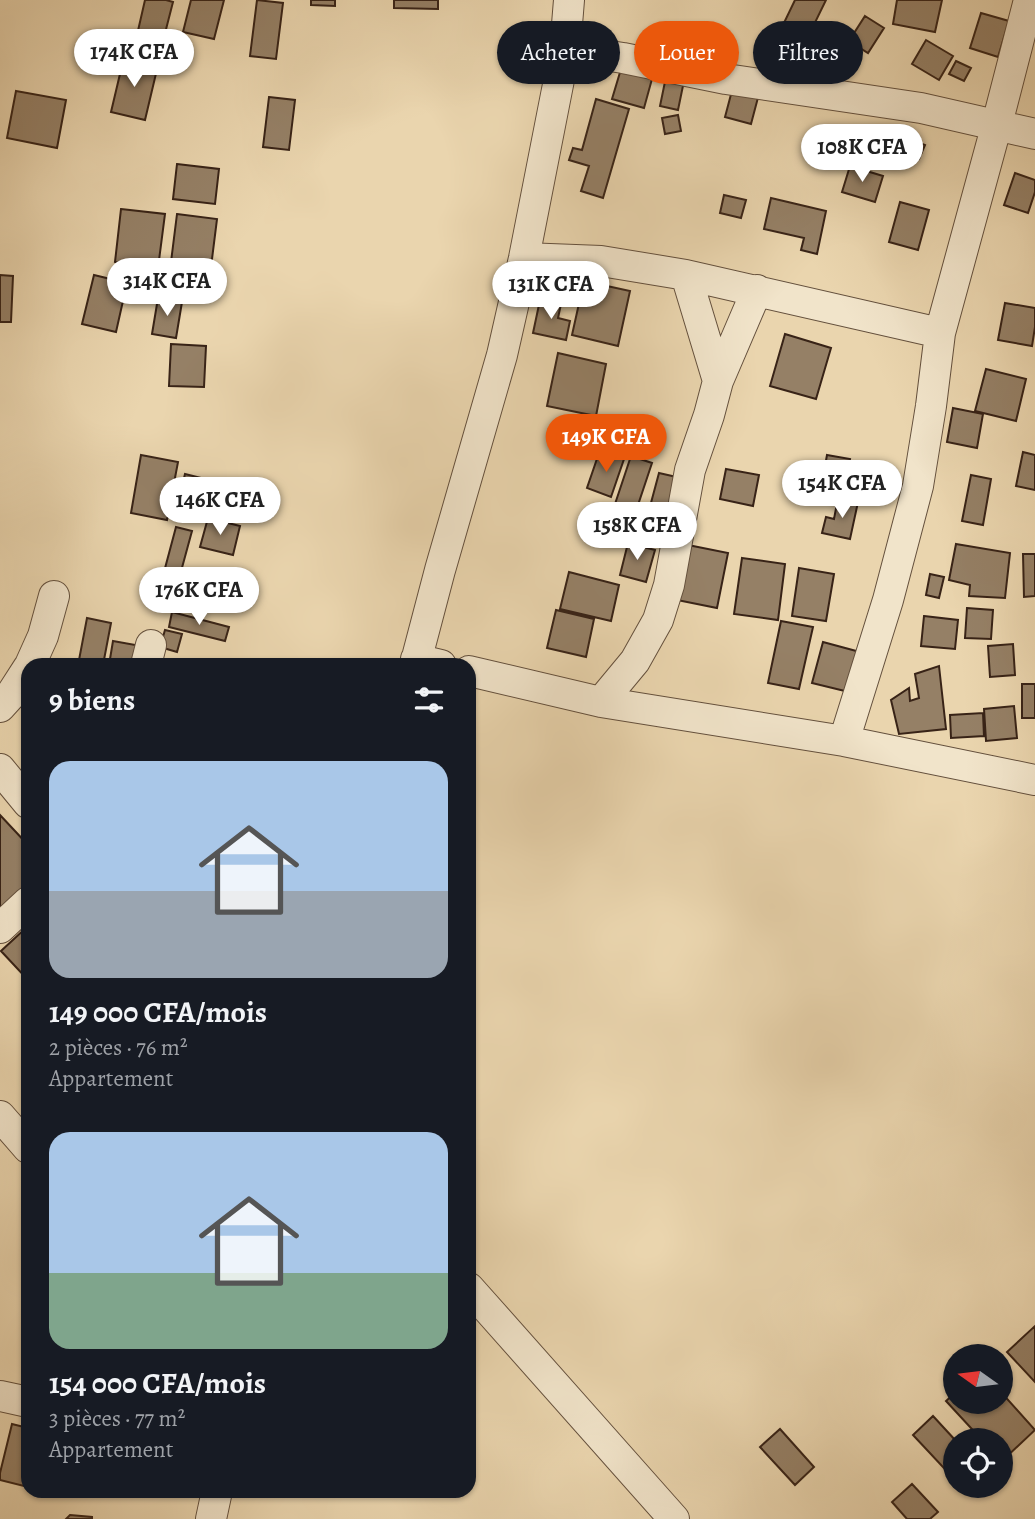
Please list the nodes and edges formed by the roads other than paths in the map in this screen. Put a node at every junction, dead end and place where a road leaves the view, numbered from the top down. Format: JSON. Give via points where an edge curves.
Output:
{"nodes":[{"id":1,"x":569,"y":0,"type":"edge"},
{"id":2,"x":1029,"y":0,"type":"edge"},
{"id":3,"x":567,"y":21,"type":"edge"},
{"id":4,"x":620,"y":58,"type":"edge"},
{"id":5,"x":558,"y":84,"type":"edge"},
{"id":6,"x":998,"y":124,"type":"junction"},
{"id":7,"x":1035,"y":134,"type":"edge"},
{"id":8,"x":524,"y":258,"type":"junction"},
{"id":9,"x":686,"y":275,"type":"junction"},
{"id":10,"x":757,"y":290,"type":"junction"},
{"id":11,"x":940,"y":333,"type":"junction"},
{"id":12,"x":718,"y":381,"type":"junction"},
{"id":13,"x":54,"y":596,"type":"dead end"},
{"id":14,"x":33,"y":658,"type":"edge"},
{"id":15,"x":425,"y":658,"type":"edge"},
{"id":16,"x":476,"y":673,"type":"edge"},
{"id":17,"x":21,"y":679,"type":"edge"},
{"id":18,"x":601,"y":702,"type":"junction"},
{"id":19,"x":0,"y":707,"type":"edge"},
{"id":20,"x":844,"y":741,"type":"junction"},
{"id":21,"x":0,"y":769,"type":"edge"},
{"id":22,"x":1035,"y":780,"type":"edge"},
{"id":23,"x":21,"y":794,"type":"edge"},
{"id":24,"x":21,"y":908,"type":"edge"},
{"id":25,"x":0,"y":928,"type":"edge"},
{"id":26,"x":0,"y":1116,"type":"edge"},
{"id":27,"x":21,"y":1139,"type":"edge"},
{"id":28,"x":476,"y":1296,"type":"edge"},
{"id":29,"x":216,"y":1498,"type":"edge"},
{"id":30,"x":664,"y":1515,"type":"edge"},
{"id":31,"x":211,"y":1519,"type":"edge"}],
"edges":[{"from":1,"to":3,"type":"street"},
{"from":2,"to":6,"type":"street"},
{"from":4,"to":6,"type":"street"},
{"from":5,"to":8,"type":"street"},
{"from":6,"to":7,"type":"street"},
{"from":6,"to":11,"type":"street"},
{"from":8,"to":9,"type":"street","via":[[601,261]]},
{"from":8,"to":15,"type":"street","via":[[502,355],[440,570]]},
{"from":9,"to":10,"type":"street"},
{"from":9,"to":12,"type":"street"},
{"from":10,"to":11,"type":"street"},
{"from":10,"to":12,"type":"street"},
{"from":11,"to":20,"type":"street","via":[[918,486]]},
{"from":12,"to":18,"type":"street","via":[[691,470],[658,620],[635,661]]},
{"from":13,"to":14,"type":"street"},
{"from":16,"to":18,"type":"street"},
{"from":17,"to":19,"type":"street"},
{"from":18,"to":20,"type":"street"},
{"from":20,"to":22,"type":"street"},
{"from":21,"to":23,"type":"street"},
{"from":24,"to":25,"type":"street"},
{"from":26,"to":27,"type":"street"},
{"from":28,"to":30,"type":"street"},
{"from":29,"to":31,"type":"street"}]}
